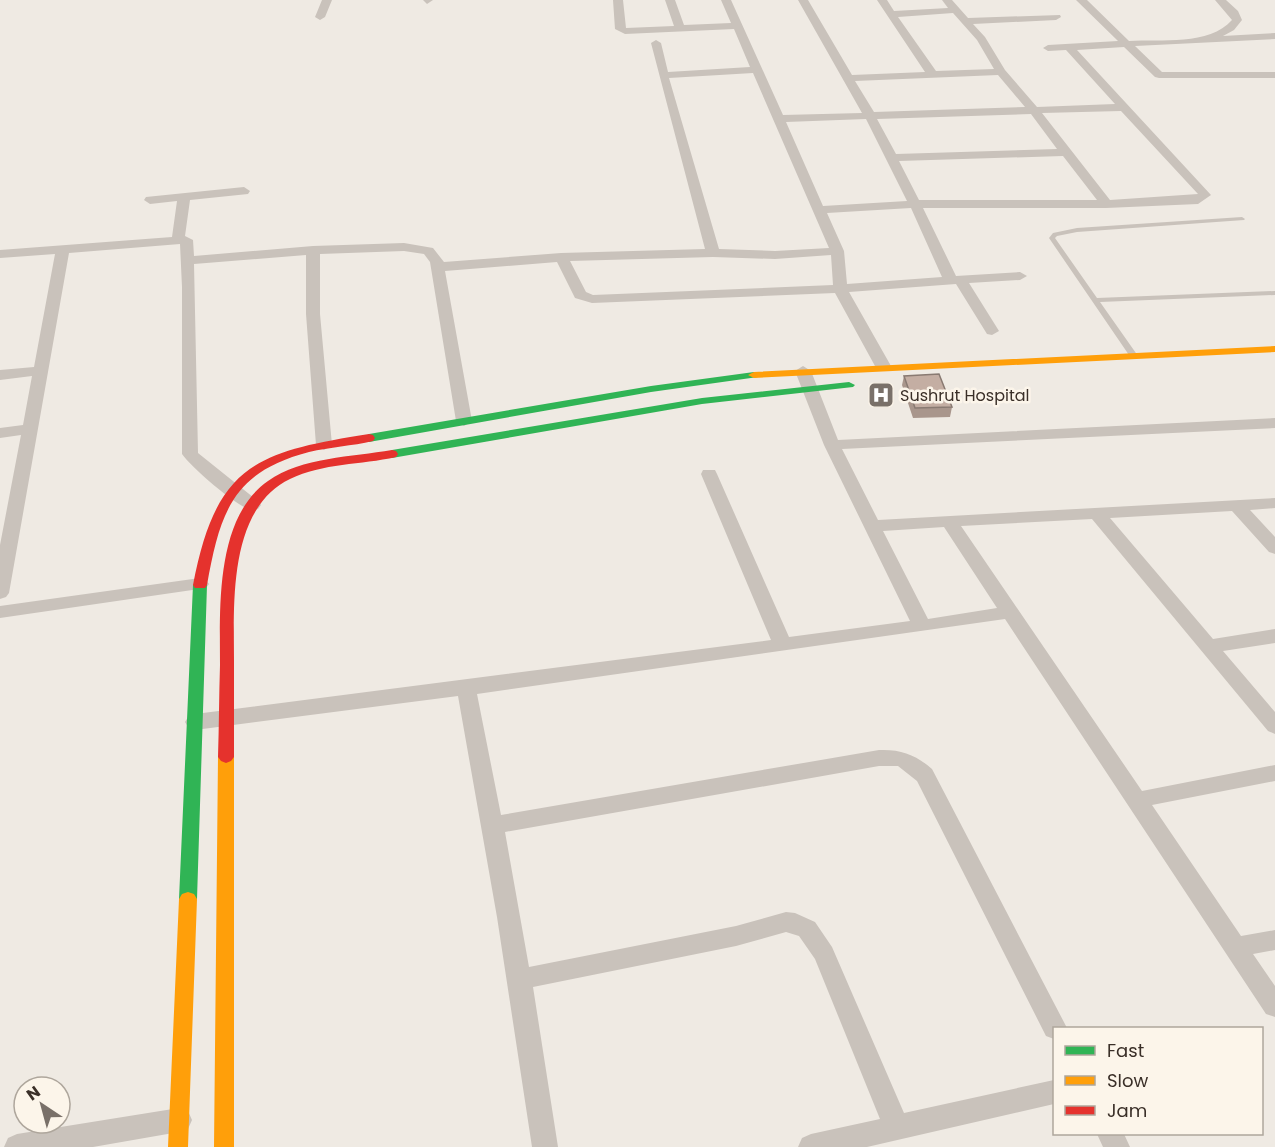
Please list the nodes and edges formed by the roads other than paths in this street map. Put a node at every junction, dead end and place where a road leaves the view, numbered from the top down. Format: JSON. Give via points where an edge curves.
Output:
{"nodes":[{"id":1,"x":327,"y":0,"type":"edge"},
{"id":2,"x":618,"y":0,"type":"edge"},
{"id":3,"x":670,"y":0,"type":"edge"},
{"id":4,"x":726,"y":0,"type":"edge"},
{"id":5,"x":802,"y":0,"type":"edge"},
{"id":6,"x":882,"y":0,"type":"edge"},
{"id":7,"x":947,"y":0,"type":"edge"},
{"id":8,"x":1081,"y":0,"type":"edge"},
{"id":9,"x":1220,"y":0,"type":"edge"},
{"id":10,"x":956,"y":10,"type":"junction"},
{"id":11,"x":892,"y":14,"type":"junction"},
{"id":12,"x":320,"y":17,"type":"dead end"},
{"id":13,"x":1056,"y":17,"type":"dead end"},
{"id":14,"x":966,"y":21,"type":"junction"},
{"id":15,"x":737,"y":26,"type":"junction"},
{"id":16,"x":680,"y":29,"type":"junction"},
{"id":17,"x":1275,"y":36,"type":"edge"},
{"id":18,"x":1209,"y":39,"type":"junction"},
{"id":19,"x":656,"y":43,"type":"dead end"},
{"id":20,"x":1126,"y":45,"type":"junction"},
{"id":21,"x":1048,"y":48,"type":"dead end"},
{"id":22,"x":1070,"y":48,"type":"junction"},
{"id":23,"x":758,"y":70,"type":"junction"},
{"id":24,"x":1001,"y":72,"type":"junction"},
{"id":25,"x":663,"y":75,"type":"junction"},
{"id":26,"x":933,"y":75,"type":"junction"},
{"id":27,"x":1275,"y":75,"type":"edge"},
{"id":28,"x":848,"y":78,"type":"junction"},
{"id":29,"x":1125,"y":107,"type":"junction"},
{"id":30,"x":1035,"y":112,"type":"junction"},
{"id":31,"x":870,"y":116,"type":"junction"},
{"id":32,"x":780,"y":119,"type":"junction"},
{"id":33,"x":1066,"y":152,"type":"junction"},
{"id":34,"x":892,"y":158,"type":"junction"},
{"id":35,"x":244,"y":191,"type":"dead end"},
{"id":36,"x":184,"y":197,"type":"junction"},
{"id":37,"x":150,"y":200,"type":"dead end"},
{"id":38,"x":915,"y":204,"type":"junction"},
{"id":39,"x":1106,"y":204,"type":"junction"},
{"id":40,"x":818,"y":210,"type":"junction"},
{"id":41,"x":1242,"y":219,"type":"dead end"},
{"id":42,"x":178,"y":239,"type":"junction"},
{"id":43,"x":63,"y":248,"type":"junction"},
{"id":44,"x":313,"y":250,"type":"junction"},
{"id":45,"x":837,"y":252,"type":"junction"},
{"id":46,"x":713,"y":253,"type":"junction"},
{"id":47,"x":0,"y":254,"type":"edge"},
{"id":48,"x":561,"y":258,"type":"junction"},
{"id":49,"x":188,"y":260,"type":"junction"},
{"id":50,"x":438,"y":267,"type":"junction"},
{"id":51,"x":1020,"y":276,"type":"dead end"},
{"id":52,"x":955,"y":280,"type":"junction"},
{"id":53,"x":840,"y":289,"type":"junction"},
{"id":54,"x":1275,"y":293,"type":"edge"},
{"id":55,"x":1095,"y":300,"type":"junction"},
{"id":56,"x":992,"y":331,"type":"dead end"},
{"id":57,"x":1275,"y":349,"type":"edge"},
{"id":58,"x":1134,"y":356,"type":"junction"},
{"id":59,"x":883,"y":366,"type":"junction"},
{"id":60,"x":41,"y":371,"type":"junction"},
{"id":61,"x":0,"y":375,"type":"edge"},
{"id":62,"x":807,"y":380,"type":"junction"},
{"id":63,"x":862,"y":385,"type":"dead end"},
{"id":64,"x":464,"y":421,"type":"junction"},
{"id":65,"x":1275,"y":423,"type":"edge"},
{"id":66,"x":30,"y":429,"type":"junction"},
{"id":67,"x":0,"y":433,"type":"edge"},
{"id":68,"x":324,"y":445,"type":"junction"},
{"id":69,"x":832,"y":445,"type":"junction"},
{"id":70,"x":709,"y":474,"type":"dead end"},
{"id":71,"x":231,"y":490,"type":"junction"},
{"id":72,"x":1275,"y":503,"type":"edge"},
{"id":73,"x":252,"y":505,"type":"junction"},
{"id":74,"x":1236,"y":505,"type":"junction"},
{"id":75,"x":1096,"y":513,"type":"junction"},
{"id":76,"x":949,"y":522,"type":"junction"},
{"id":77,"x":872,"y":526,"type":"junction"},
{"id":78,"x":6,"y":527,"type":"edge"},
{"id":79,"x":1275,"y":548,"type":"edge"},
{"id":80,"x":200,"y":584,"type":"junction"},
{"id":81,"x":0,"y":593,"type":"edge"},
{"id":82,"x":0,"y":612,"type":"edge"},
{"id":83,"x":1010,"y":612,"type":"junction"},
{"id":84,"x":922,"y":626,"type":"junction"},
{"id":85,"x":1275,"y":636,"type":"edge"},
{"id":86,"x":783,"y":645,"type":"junction"},
{"id":87,"x":1208,"y":646,"type":"junction"},
{"id":88,"x":466,"y":688,"type":"junction"},
{"id":89,"x":227,"y":717,"type":"junction"},
{"id":90,"x":195,"y":722,"type":"junction"},
{"id":91,"x":1275,"y":726,"type":"edge"},
{"id":92,"x":1275,"y":773,"type":"edge"},
{"id":93,"x":1137,"y":800,"type":"junction"},
{"id":94,"x":494,"y":825,"type":"junction"},
{"id":95,"x":1275,"y":940,"type":"edge"},
{"id":96,"x":1235,"y":947,"type":"junction"},
{"id":97,"x":521,"y":979,"type":"junction"},
{"id":98,"x":1275,"y":1006,"type":"edge"},
{"id":99,"x":1054,"y":1027,"type":"edge"},
{"id":100,"x":1053,"y":1092,"type":"edge"},
{"id":101,"x":179,"y":1119,"type":"junction"},
{"id":102,"x":897,"y":1128,"type":"junction"},
{"id":103,"x":17,"y":1147,"type":"edge"},
{"id":104,"x":178,"y":1147,"type":"edge"},
{"id":105,"x":224,"y":1147,"type":"edge"},
{"id":106,"x":545,"y":1147,"type":"edge"},
{"id":107,"x":811,"y":1147,"type":"edge"}],
"edges":[{"from":1,"to":12,"type":"street"},
{"from":2,"to":16,"type":"street","via":[[622,30]]},
{"from":3,"to":16,"type":"street"},
{"from":4,"to":15,"type":"street"},
{"from":5,"to":28,"type":"street"},
{"from":6,"to":11,"type":"street"},
{"from":7,"to":10,"type":"street"},
{"from":8,"to":20,"type":"street"},
{"from":9,"to":18,"type":"street","via":[[1236,20],[1230,28]]},
{"from":10,"to":11,"type":"street"},
{"from":10,"to":14,"type":"street"},
{"from":11,"to":26,"type":"street"},
{"from":13,"to":14,"type":"street"},
{"from":14,"to":24,"type":"street","via":[[986,44]]},
{"from":15,"to":16,"type":"street"},
{"from":15,"to":23,"type":"street"},
{"from":17,"to":18,"type":"street"},
{"from":18,"to":20,"type":"street"},
{"from":19,"to":25,"type":"street"},
{"from":20,"to":22,"type":"street"},
{"from":20,"to":27,"type":"street","via":[[1159,75]]},
{"from":21,"to":22,"type":"street"},
{"from":22,"to":29,"type":"street"},
{"from":23,"to":25,"type":"street"},
{"from":23,"to":32,"type":"street"},
{"from":24,"to":26,"type":"street"},
{"from":24,"to":30,"type":"street"},
{"from":25,"to":46,"type":"street"},
{"from":26,"to":28,"type":"street"},
{"from":28,"to":31,"type":"street"},
{"from":29,"to":30,"type":"street"},
{"from":29,"to":39,"type":"street","via":[[1205,195],[1198,200]]},
{"from":30,"to":31,"type":"street"},
{"from":30,"to":33,"type":"street"},
{"from":31,"to":32,"type":"street"},
{"from":31,"to":34,"type":"street"},
{"from":32,"to":40,"type":"street"},
{"from":33,"to":34,"type":"street"},
{"from":33,"to":39,"type":"street"},
{"from":34,"to":38,"type":"street"},
{"from":35,"to":36,"type":"street"},
{"from":36,"to":37,"type":"street"},
{"from":36,"to":42,"type":"street"},
{"from":38,"to":39,"type":"street"},
{"from":38,"to":40,"type":"street"},
{"from":38,"to":52,"type":"street"},
{"from":40,"to":45,"type":"street"},
{"from":41,"to":55,"type":"lane","via":[[1055,234],[1052,238]]},
{"from":42,"to":43,"type":"street"},
{"from":42,"to":49,"type":"street","via":[[188,243]]},
{"from":43,"to":47,"type":"street"},
{"from":43,"to":60,"type":"street"},
{"from":44,"to":49,"type":"street"},
{"from":44,"to":50,"type":"street","via":[[421,249],[433,255]]},
{"from":44,"to":68,"type":"street","via":[[313,314]]},
{"from":45,"to":46,"type":"street"},
{"from":45,"to":53,"type":"street"},
{"from":46,"to":48,"type":"street"},
{"from":48,"to":50,"type":"street"},
{"from":48,"to":53,"type":"street","via":[[580,295],[592,299]]},
{"from":49,"to":71,"type":"street","via":[[190,454]]},
{"from":50,"to":64,"type":"street"},
{"from":51,"to":52,"type":"street"},
{"from":52,"to":53,"type":"street"},
{"from":52,"to":56,"type":"street"},
{"from":53,"to":59,"type":"street"},
{"from":54,"to":55,"type":"lane"},
{"from":55,"to":58,"type":"lane"},
{"from":57,"to":58,"type":"street"},
{"from":58,"to":59,"type":"street"},
{"from":59,"to":62,"type":"street"},
{"from":60,"to":61,"type":"street"},
{"from":60,"to":66,"type":"street"},
{"from":62,"to":63,"type":"street"},
{"from":62,"to":64,"type":"street","via":[[728,377]]},
{"from":62,"to":69,"type":"street"},
{"from":62,"to":73,"type":"street","via":[[293,472],[262,490]]},
{"from":64,"to":68,"type":"street"},
{"from":65,"to":69,"type":"street"},
{"from":66,"to":67,"type":"street"},
{"from":66,"to":78,"type":"street"},
{"from":68,"to":71,"type":"street","via":[[270,462]]},
{"from":69,"to":77,"type":"street"},
{"from":70,"to":86,"type":"street"},
{"from":71,"to":73,"type":"street"},
{"from":71,"to":80,"type":"street","via":[[214,527]]},
{"from":72,"to":74,"type":"street"},
{"from":73,"to":89,"type":"street","via":[[235,543],[230,583]]},
{"from":74,"to":75,"type":"street"},
{"from":74,"to":79,"type":"street"},
{"from":75,"to":76,"type":"street"},
{"from":75,"to":87,"type":"street"},
{"from":76,"to":77,"type":"street"},
{"from":76,"to":83,"type":"street"},
{"from":77,"to":84,"type":"street"},
{"from":78,"to":81,"type":"street"},
{"from":80,"to":82,"type":"street"},
{"from":80,"to":90,"type":"street"},
{"from":83,"to":84,"type":"street"},
{"from":83,"to":93,"type":"street"},
{"from":84,"to":86,"type":"street"},
{"from":85,"to":87,"type":"street"},
{"from":86,"to":88,"type":"street"},
{"from":87,"to":91,"type":"street"},
{"from":88,"to":89,"type":"street"},
{"from":88,"to":94,"type":"street"},
{"from":89,"to":90,"type":"street"},
{"from":89,"to":105,"type":"street"},
{"from":90,"to":101,"type":"street"},
{"from":92,"to":93,"type":"street"},
{"from":93,"to":96,"type":"street"},
{"from":94,"to":97,"type":"street"},
{"from":94,"to":99,"type":"street","via":[[898,756],[925,775]]},
{"from":95,"to":96,"type":"street"},
{"from":96,"to":98,"type":"street"},
{"from":97,"to":102,"type":"street","via":[[795,923],[807,929],[824,954]]},
{"from":97,"to":106,"type":"street"},
{"from":100,"to":102,"type":"street"},
{"from":101,"to":103,"type":"street"},
{"from":101,"to":104,"type":"street"},
{"from":102,"to":107,"type":"street"}]}
